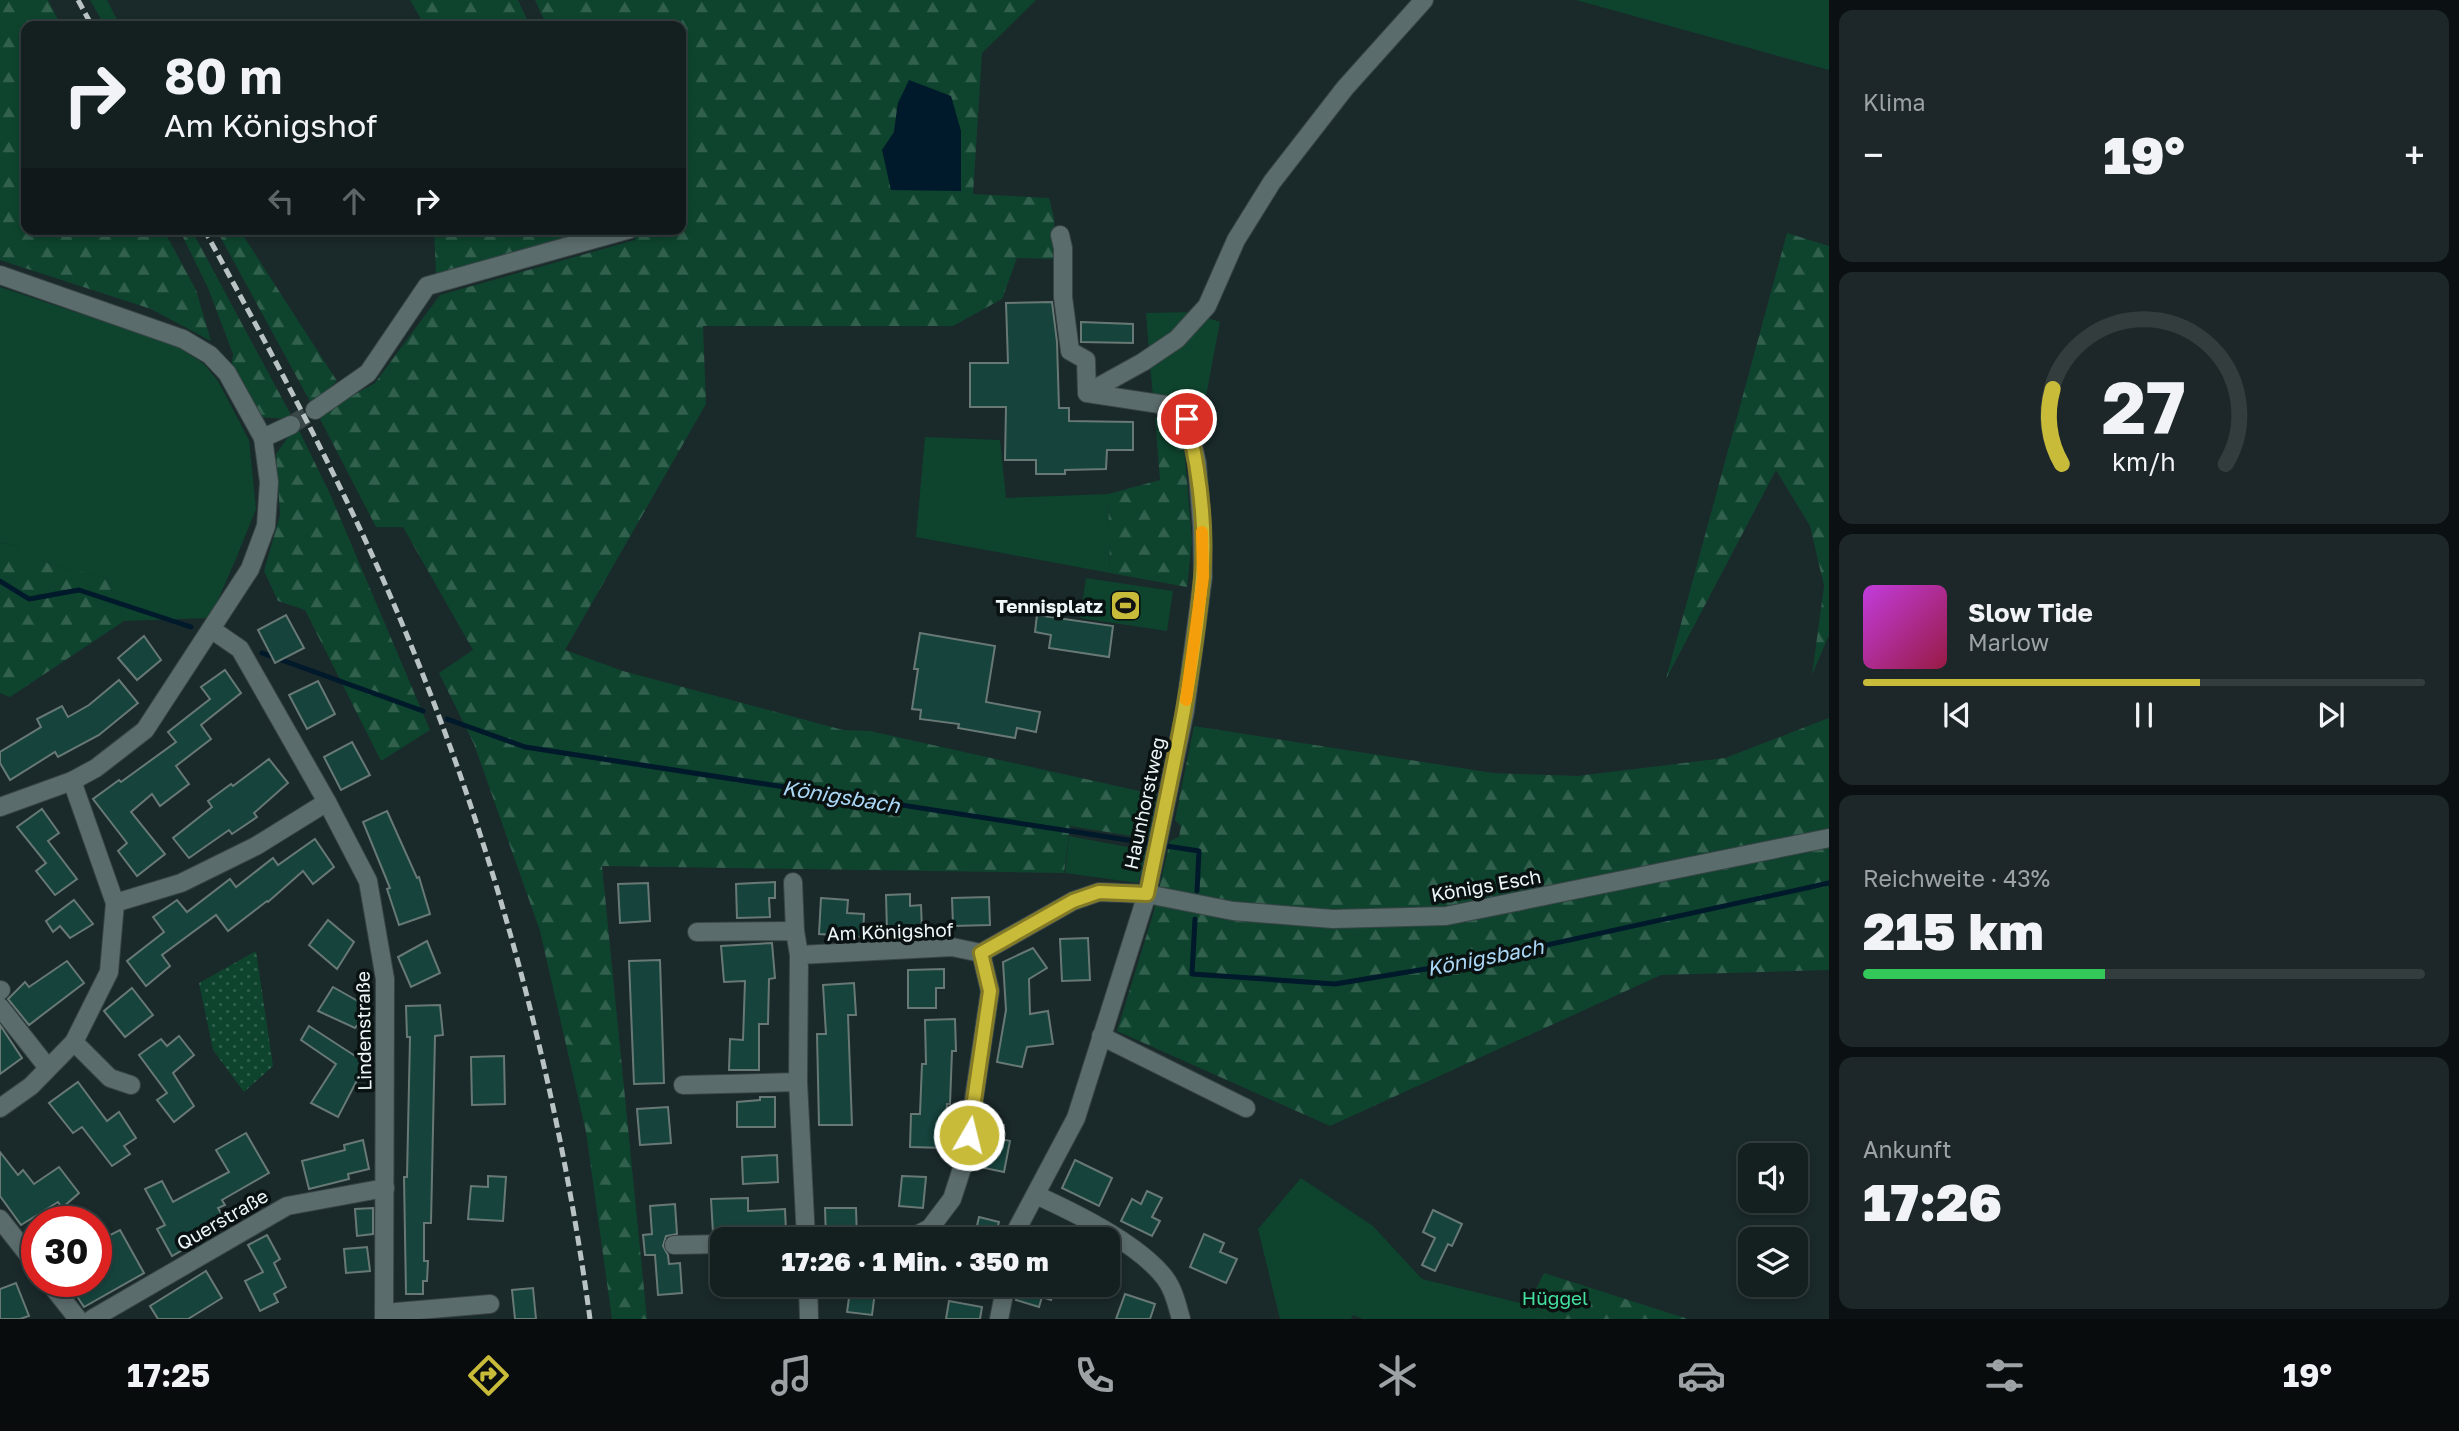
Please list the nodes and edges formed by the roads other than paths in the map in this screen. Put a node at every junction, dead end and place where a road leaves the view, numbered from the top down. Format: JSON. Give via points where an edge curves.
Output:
{"nodes":[{"id":1,"x":1424,"y":0,"type":"edge"},
{"id":2,"x":609,"y":235,"type":"edge"},
{"id":3,"x":1060,"y":235,"type":"dead end"},
{"id":4,"x":0,"y":275,"type":"edge"},
{"id":5,"x":1087,"y":393,"type":"junction"},
{"id":6,"x":314,"y":410,"type":"tunnel mouth"},
{"id":7,"x":290,"y":425,"type":"tunnel mouth"},
{"id":8,"x":263,"y":438,"type":"junction"},
{"id":9,"x":211,"y":629,"type":"junction"},
{"id":10,"x":72,"y":781,"type":"junction"},
{"id":11,"x":327,"y":802,"type":"junction"},
{"id":12,"x":0,"y":807,"type":"edge"},
{"id":13,"x":1829,"y":838,"type":"edge"},
{"id":14,"x":793,"y":882,"type":"dead end"},
{"id":15,"x":1147,"y":894,"type":"junction"},
{"id":16,"x":115,"y":903,"type":"junction"},
{"id":17,"x":795,"y":931,"type":"junction"},
{"id":18,"x":697,"y":932,"type":"dead end"},
{"id":19,"x":981,"y":953,"type":"junction"},
{"id":20,"x":799,"y":955,"type":"junction"},
{"id":21,"x":0,"y":1007,"type":"edge"},
{"id":22,"x":1101,"y":1036,"type":"junction"},
{"id":23,"x":74,"y":1042,"type":"junction"},
{"id":24,"x":48,"y":1068,"type":"junction"},
{"id":25,"x":798,"y":1082,"type":"junction"},
{"id":26,"x":683,"y":1085,"type":"dead end"},
{"id":27,"x":131,"y":1086,"type":"dead end"},
{"id":28,"x":0,"y":1108,"type":"edge"},
{"id":29,"x":1246,"y":1108,"type":"dead end"},
{"id":30,"x":385,"y":1188,"type":"junction"},
{"id":31,"x":1037,"y":1195,"type":"junction"},
{"id":32,"x":0,"y":1219,"type":"edge"},
{"id":33,"x":805,"y":1227,"type":"edge"},
{"id":34,"x":931,"y":1227,"type":"edge"},
{"id":35,"x":1018,"y":1227,"type":"edge"},
{"id":36,"x":710,"y":1244,"type":"edge"},
{"id":37,"x":674,"y":1245,"type":"dead end"},
{"id":38,"x":21,"y":1246,"type":"edge"},
{"id":39,"x":61,"y":1297,"type":"edge"},
{"id":40,"x":808,"y":1297,"type":"edge"},
{"id":41,"x":1003,"y":1297,"type":"edge"},
{"id":42,"x":490,"y":1304,"type":"dead end"},
{"id":43,"x":384,"y":1316,"type":"edge"},
{"id":44,"x":78,"y":1319,"type":"edge"},
{"id":45,"x":92,"y":1319,"type":"edge"},
{"id":46,"x":809,"y":1319,"type":"edge"},
{"id":47,"x":999,"y":1319,"type":"edge"},
{"id":48,"x":1181,"y":1319,"type":"edge"}],
"edges":[{"from":1,"to":5,"type":"street","via":[[1345,88],[1272,182],[1236,240],[1207,306],[1177,339]]},
{"from":2,"to":6,"type":"street","via":[[427,286],[368,373]]},
{"from":3,"to":5,"type":"street","via":[[1070,351],[1086,360]]},
{"from":4,"to":8,"type":"street","via":[[183,339],[210,355],[227,373]]},
{"from":5,"to":15,"type":"street","name":"Haunhorstweg","via":[[1166,405],[1187,419],[1197,463],[1203,577],[1185,710]]},
{"from":7,"to":8,"type":"street"},
{"from":8,"to":9,"type":"street","via":[[269,482],[266,526],[250,569]]},
{"from":9,"to":10,"type":"street","via":[[145,730]]},
{"from":9,"to":11,"type":"street","name":"Lindenstraße","via":[[240,649]]},
{"from":10,"to":12,"type":"street"},
{"from":10,"to":16,"type":"street"},
{"from":11,"to":16,"type":"street","via":[[256,846],[181,883]]},
{"from":11,"to":30,"type":"street","name":"Lindenstraße","via":[[368,881],[385,979]]},
{"from":13,"to":15,"type":"street","name":"Königs Esch","via":[[1446,916],[1333,919],[1233,911]]},
{"from":14,"to":17,"type":"street"},
{"from":15,"to":19,"type":"street","via":[[1099,892],[1073,901]]},
{"from":15,"to":22,"type":"street","name":"Haunhorstweg"},
{"from":16,"to":23,"type":"street","via":[[109,972]]},
{"from":17,"to":18,"type":"street"},
{"from":17,"to":20,"type":"street"},
{"from":19,"to":20,"type":"street","name":"Am Königshof","via":[[952,947]]},
{"from":19,"to":34,"type":"street","via":[[990,991],[965,1159],[953,1199]]},
{"from":20,"to":25,"type":"street"},
{"from":21,"to":24,"type":"street"},
{"from":22,"to":29,"type":"street"},
{"from":22,"to":31,"type":"street","name":"Haunhorstweg","via":[[1076,1118]]},
{"from":23,"to":24,"type":"street"},
{"from":23,"to":27,"type":"street","via":[[110,1078]]},
{"from":24,"to":28,"type":"street"},
{"from":25,"to":26,"type":"street"},
{"from":25,"to":33,"type":"street"},
{"from":30,"to":43,"type":"street","name":"Lindenstraße"},
{"from":30,"to":45,"type":"street","name":"Querstraße","via":[[287,1206]]},
{"from":31,"to":35,"type":"street","name":"Haunhorstweg"},
{"from":31,"to":48,"type":"street","via":[[1083,1216],[1148,1261],[1166,1279]]},
{"from":32,"to":38,"type":"street"},
{"from":36,"to":37,"type":"street"},
{"from":39,"to":44,"type":"street"},
{"from":40,"to":46,"type":"street"},
{"from":41,"to":47,"type":"street"},
{"from":42,"to":43,"type":"street","name":"Lindenstraße"}]}
